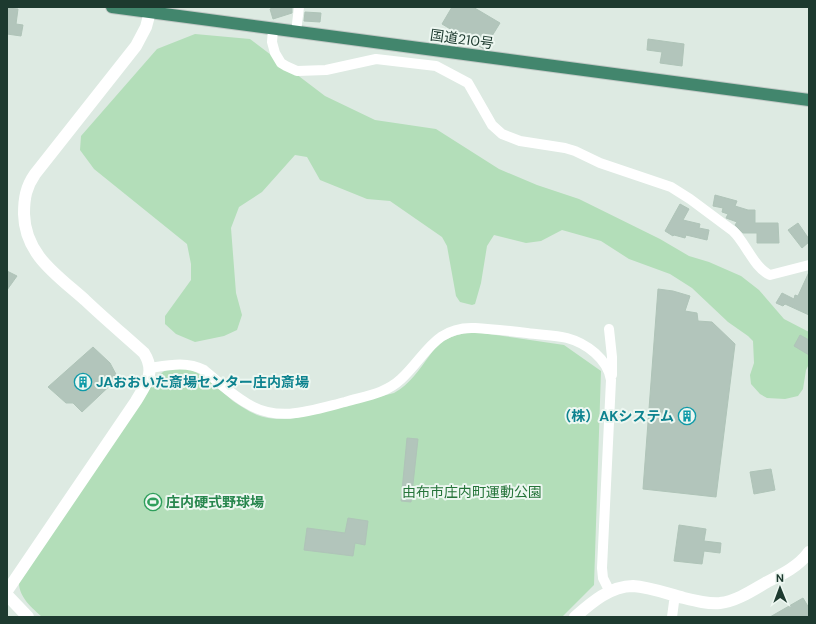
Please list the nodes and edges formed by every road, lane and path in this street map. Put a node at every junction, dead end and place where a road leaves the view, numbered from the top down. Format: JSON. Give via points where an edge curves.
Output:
{"nodes":[{"id":1,"x":112,"y":7,"type":"edge"},
{"id":2,"x":299,"y":7,"type":"edge"},
{"id":3,"x":150,"y":12,"type":"junction"},
{"id":4,"x":273,"y":29,"type":"junction"},
{"id":5,"x":296,"y":32,"type":"junction"},
{"id":6,"x":809,"y":100,"type":"edge"},
{"id":7,"x":809,"y":265,"type":"edge"},
{"id":8,"x":609,"y":329,"type":"dead end"},
{"id":9,"x":150,"y":368,"type":"junction"},
{"id":10,"x":611,"y":385,"type":"junction"},
{"id":11,"x":809,"y":552,"type":"edge"},
{"id":12,"x":7,"y":591,"type":"edge"},
{"id":13,"x":610,"y":592,"type":"junction"},
{"id":14,"x":7,"y":595,"type":"edge"},
{"id":15,"x":674,"y":602,"type":"dead end"},
{"id":16,"x":28,"y":617,"type":"edge"},
{"id":17,"x":575,"y":617,"type":"edge"},
{"id":18,"x":672,"y":617,"type":"edge"}],
"edges":[{"from":1,"to":3,"type":"highway","name":"国道210号"},
{"from":2,"to":5,"type":"street"},
{"from":3,"to":4,"type":"highway","name":"国道210号"},
{"from":3,"to":9,"type":"street","via":[[146,27],[136,46],[35,174],[24,202],[26,231],[36,254],[144,353]]},
{"from":4,"to":5,"type":"highway","name":"国道210号"},
{"from":4,"to":7,"type":"street","via":[[272,42],[276,54],[282,63],[297,71],[326,70],[383,58],[436,66],[468,83],[492,125],[502,134],[520,141],[570,150],[685,195],[739,236],[763,271],[770,275]]},
{"from":5,"to":6,"type":"highway","name":"国道210号"},
{"from":8,"to":10,"type":"street"},
{"from":9,"to":10,"type":"street","via":[[175,364],[198,367],[248,405],[269,412],[290,414],[385,391],[401,379],[441,336],[461,328],[475,328],[562,337],[580,343],[596,354],[604,364],[609,372]]},
{"from":9,"to":12,"type":"street","via":[[148,381],[136,401]]},
{"from":10,"to":13,"type":"street","via":[[602,568],[603,578]]},
{"from":11,"to":13,"type":"street","via":[[801,562],[777,577],[739,598],[721,603],[698,602],[634,586]]},
{"from":13,"to":17,"type":"street"},
{"from":14,"to":16,"type":"street"},
{"from":15,"to":18,"type":"street"}]}
